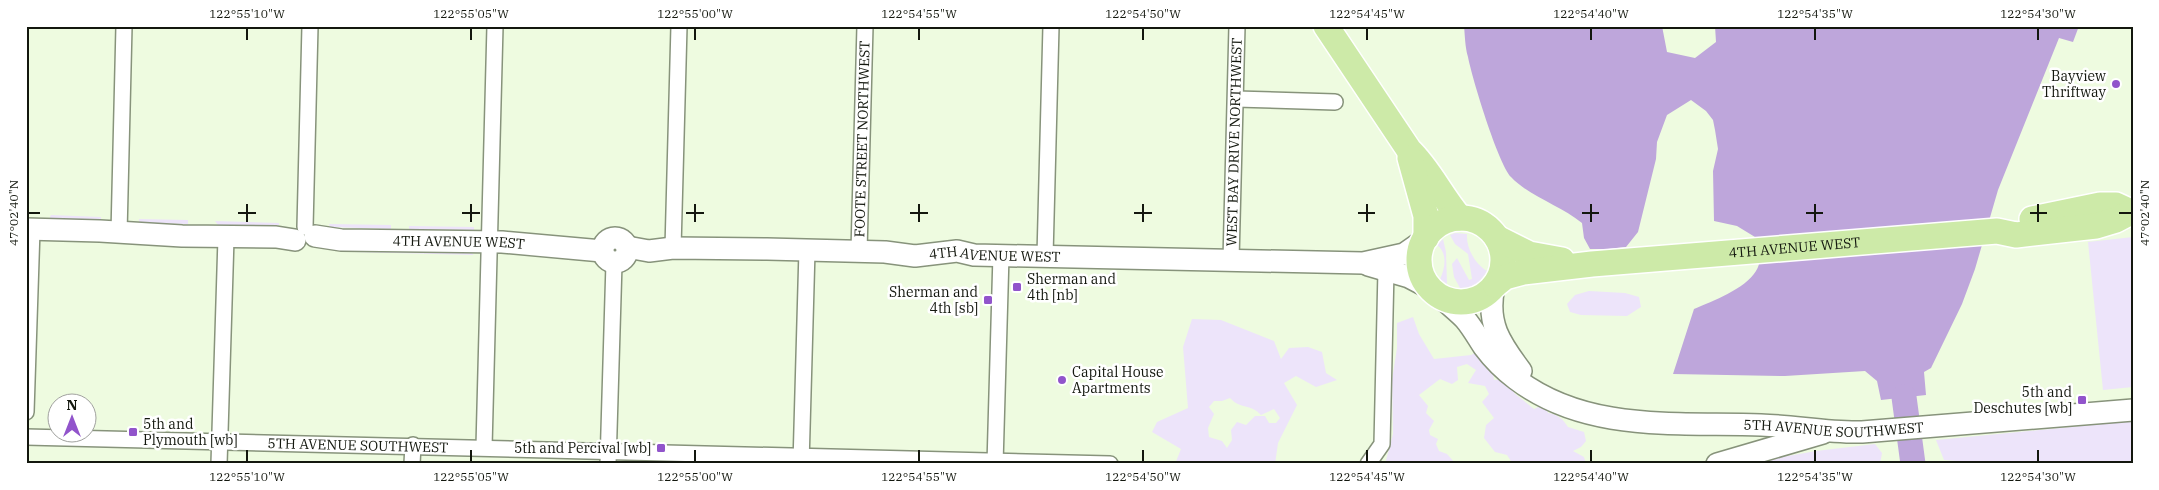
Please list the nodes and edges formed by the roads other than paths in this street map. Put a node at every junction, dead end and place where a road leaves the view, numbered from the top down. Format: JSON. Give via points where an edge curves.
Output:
{"nodes":[{"id":1,"x":124,"y":26,"type":"edge"},
{"id":2,"x":310,"y":26,"type":"edge"},
{"id":3,"x":494,"y":26,"type":"edge"},
{"id":4,"x":679,"y":26,"type":"edge"},
{"id":5,"x":865,"y":26,"type":"edge"},
{"id":6,"x":1051,"y":26,"type":"edge"},
{"id":7,"x":1237,"y":26,"type":"edge"},
{"id":8,"x":1326,"y":26,"type":"edge"},
{"id":9,"x":1236,"y":99,"type":"junction"},
{"id":10,"x":1335,"y":102,"type":"dead end"},
{"id":11,"x":1409,"y":150,"type":"junction"},
{"id":12,"x":2131,"y":211,"type":"edge"},
{"id":13,"x":1460,"y":218,"type":"junction"},
{"id":14,"x":29,"y":229,"type":"edge"},
{"id":15,"x":119,"y":233,"type":"junction"},
{"id":16,"x":305,"y":234,"type":"junction"},
{"id":17,"x":226,"y":238,"type":"junction"},
{"id":18,"x":1425,"y":239,"type":"junction"},
{"id":19,"x":489,"y":242,"type":"junction"},
{"id":20,"x":1507,"y":244,"type":"junction"},
{"id":21,"x":673,"y":248,"type":"junction"},
{"id":22,"x":807,"y":250,"type":"junction"},
{"id":23,"x":859,"y":251,"type":"junction"},
{"id":24,"x":614,"y":253,"type":"junction"},
{"id":25,"x":1001,"y":255,"type":"junction"},
{"id":26,"x":1045,"y":256,"type":"junction"},
{"id":27,"x":1231,"y":260,"type":"junction"},
{"id":28,"x":1363,"y":263,"type":"junction"},
{"id":29,"x":1592,"y":264,"type":"junction"},
{"id":30,"x":1386,"y":270,"type":"junction"},
{"id":31,"x":1500,"y":282,"type":"junction"},
{"id":32,"x":1435,"y":292,"type":"junction"},
{"id":33,"x":1538,"y":393,"type":"junction"},
{"id":34,"x":2133,"y":410,"type":"edge"},
{"id":35,"x":26,"y":412,"type":"edge"},
{"id":36,"x":1828,"y":432,"type":"junction"},
{"id":37,"x":26,"y":437,"type":"edge"},
{"id":38,"x":220,"y":441,"type":"junction"},
{"id":39,"x":413,"y":445,"type":"junction"},
{"id":40,"x":484,"y":447,"type":"junction"},
{"id":41,"x":608,"y":457,"type":"edge"},
{"id":42,"x":801,"y":460,"type":"edge"},
{"id":43,"x":995,"y":462,"type":"edge"},
{"id":44,"x":219,"y":464,"type":"edge"},
{"id":45,"x":412,"y":464,"type":"edge"},
{"id":46,"x":1110,"y":464,"type":"edge"},
{"id":47,"x":1368,"y":464,"type":"edge"},
{"id":48,"x":1716,"y":464,"type":"edge"}],
"edges":[{"from":1,"to":15,"type":"street"},
{"from":2,"to":16,"type":"street"},
{"from":3,"to":19,"type":"street"},
{"from":4,"to":21,"type":"street"},
{"from":5,"to":23,"type":"street","name":"FOOTE STREET NORTHWEST"},
{"from":6,"to":26,"type":"street"},
{"from":7,"to":9,"type":"street","name":"WEST BAY DRIVE NORTHWEST"},
{"from":8,"to":11,"type":"main road"},
{"from":9,"to":10,"type":"street"},
{"from":9,"to":27,"type":"street","name":"WEST BAY DRIVE NORTHWEST"},
{"from":11,"to":13,"type":"main road"},
{"from":11,"to":18,"type":"main road","via":[[1426,216]]},
{"from":12,"to":29,"type":"main road","name":"4TH AVENUE WEST","via":[[2096,226],[2009,230]]},
{"from":13,"to":18,"type":"main road","via":[[1433,228]]},
{"from":13,"to":20,"type":"main road","via":[[1475,220],[1488,227]]},
{"from":14,"to":15,"type":"street","name":"4TH AVENUE WEST"},
{"from":14,"to":35,"type":"street"},
{"from":15,"to":17,"type":"street","name":"4TH AVENUE WEST"},
{"from":16,"to":17,"type":"street","name":"4TH AVENUE WEST"},
{"from":16,"to":19,"type":"street","name":"4TH AVENUE WEST","via":[[342,240]]},
{"from":17,"to":38,"type":"street"},
{"from":18,"to":28,"type":"street","name":"4TH AVENUE WEST","via":[[1404,254]]},
{"from":18,"to":32,"type":"main road","via":[[1419,265],[1423,277]]},
{"from":19,"to":24,"type":"street","name":"4TH AVENUE WEST"},
{"from":19,"to":40,"type":"street"},
{"from":20,"to":29,"type":"main road","via":[[1544,257]]},
{"from":20,"to":31,"type":"main road","via":[[1502,250]]},
{"from":21,"to":22,"type":"street","name":"4TH AVENUE WEST"},
{"from":21,"to":24,"type":"street","name":"4TH AVENUE WEST"},
{"from":22,"to":23,"type":"street","name":"4TH AVENUE WEST"},
{"from":22,"to":42,"type":"street"},
{"from":23,"to":25,"type":"street","name":"4TH AVENUE WEST","via":[[915,256],[957,251]]},
{"from":24,"to":41,"type":"street"},
{"from":25,"to":26,"type":"street","name":"4TH AVENUE WEST"},
{"from":25,"to":43,"type":"street"},
{"from":26,"to":27,"type":"street","name":"4TH AVENUE WEST"},
{"from":27,"to":28,"type":"street","name":"4TH AVENUE WEST"},
{"from":28,"to":30,"type":"street","name":"4TH AVENUE WEST"},
{"from":29,"to":31,"type":"main road"},
{"from":30,"to":32,"type":"street","name":"4TH AVENUE WEST","via":[[1409,276]]},
{"from":30,"to":47,"type":"street","via":[[1382,444]]},
{"from":31,"to":32,"type":"main road","via":[[1476,300],[1463,302],[1451,301]]},
{"from":31,"to":33,"type":"street","name":"5TH AVENUE SOUTHWEST","via":[[1490,302],[1494,328],[1500,342]]},
{"from":32,"to":33,"type":"street","name":"5TH AVENUE SOUTHWEST","via":[[1465,319],[1505,371]]},
{"from":33,"to":36,"type":"street","name":"5TH AVENUE SOUTHWEST","via":[[1564,405],[1639,423],[1761,425]]},
{"from":34,"to":36,"type":"street","name":"5TH AVENUE SOUTHWEST","via":[[1878,432]]},
{"from":36,"to":48,"type":"street"},
{"from":37,"to":38,"type":"street","name":"5TH AVENUE SOUTHWEST"},
{"from":38,"to":39,"type":"street","name":"5TH AVENUE SOUTHWEST"},
{"from":38,"to":44,"type":"street"},
{"from":39,"to":40,"type":"street","name":"5TH AVENUE SOUTHWEST"},
{"from":39,"to":45,"type":"street"},
{"from":40,"to":41,"type":"street","name":"5TH AVENUE SOUTHWEST"},
{"from":41,"to":42,"type":"street","name":"5TH AVENUE SOUTHWEST"},
{"from":42,"to":43,"type":"street","name":"5TH AVENUE SOUTHWEST"},
{"from":43,"to":46,"type":"street","name":"5TH AVENUE SOUTHWEST"}]}
